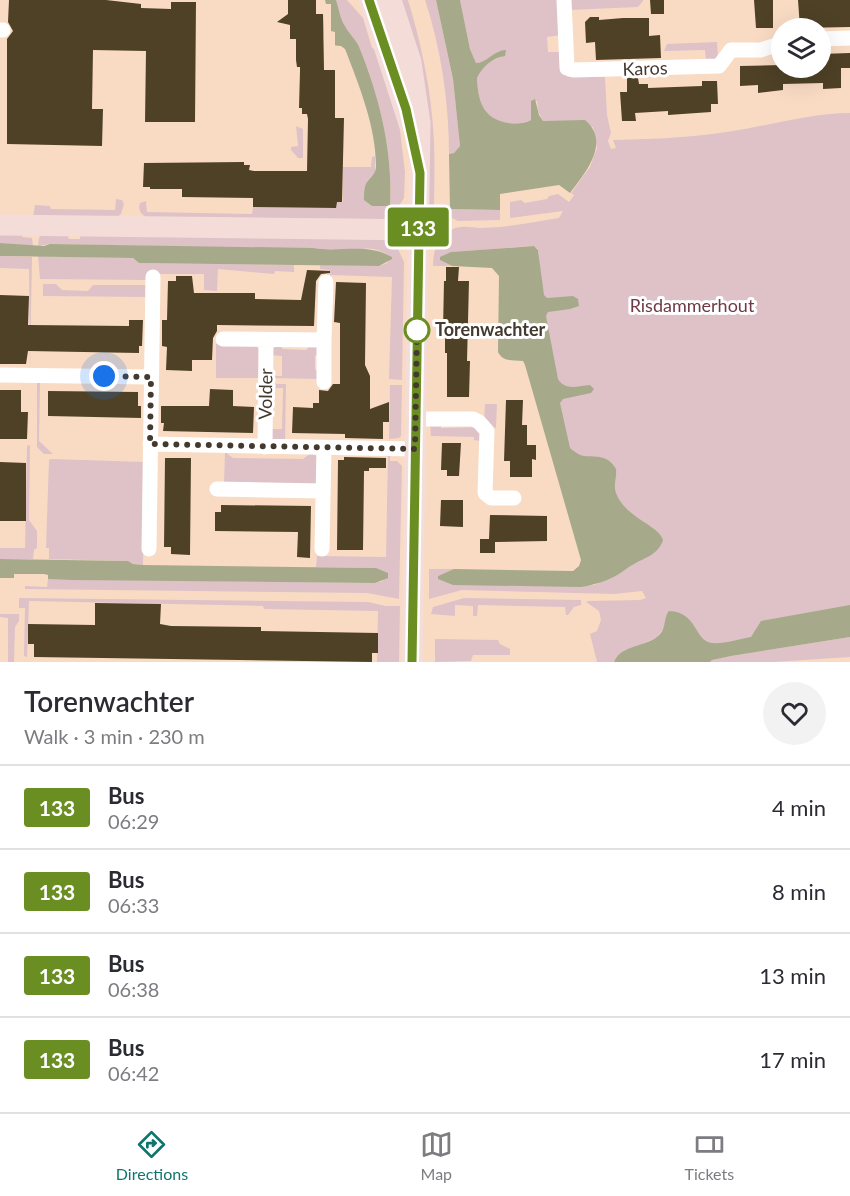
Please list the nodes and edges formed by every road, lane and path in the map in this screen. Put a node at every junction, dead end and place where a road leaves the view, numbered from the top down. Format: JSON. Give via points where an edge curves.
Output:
{"nodes":[{"id":1,"x":369,"y":0,"type":"edge"},
{"id":2,"x":391,"y":0,"type":"edge"},
{"id":3,"x":564,"y":0,"type":"edge"},
{"id":4,"x":850,"y":38,"type":"edge"},
{"id":5,"x":831,"y":39,"type":"edge"},
{"id":6,"x":771,"y":47,"type":"edge"},
{"id":7,"x":420,"y":173,"type":"junction"},
{"id":8,"x":0,"y":225,"type":"edge"},
{"id":9,"x":418,"y":230,"type":"junction"},
{"id":10,"x":153,"y":277,"type":"dead end"},
{"id":11,"x":326,"y":282,"type":"dead end"},
{"id":12,"x":223,"y":339,"type":"dead end"},
{"id":13,"x":266,"y":340,"type":"junction"},
{"id":14,"x":324,"y":340,"type":"junction"},
{"id":15,"x":0,"y":375,"type":"edge"},
{"id":16,"x":151,"y":377,"type":"junction"},
{"id":17,"x":324,"y":382,"type":"dead end"},
{"id":18,"x":415,"y":419,"type":"junction"},
{"id":19,"x":150,"y":444,"type":"junction"},
{"id":20,"x":265,"y":447,"type":"junction"},
{"id":21,"x":324,"y":448,"type":"junction"},
{"id":22,"x":415,"y":449,"type":"junction"},
{"id":23,"x":217,"y":489,"type":"dead end"},
{"id":24,"x":323,"y":491,"type":"junction"},
{"id":25,"x":514,"y":498,"type":"dead end"},
{"id":26,"x":149,"y":549,"type":"dead end"},
{"id":27,"x":322,"y":549,"type":"dead end"},
{"id":28,"x":412,"y":662,"type":"edge"}],
"edges":[{"from":1,"to":7,"type":"street","via":[[406,109]]},
{"from":2,"to":7,"type":"street","via":[[411,62],[420,123]]},
{"from":3,"to":6,"type":"street","name":"Karos","via":[[567,68],[574,70],[719,66],[730,50]]},
{"from":4,"to":5,"type":"street"},
{"from":7,"to":9,"type":"street"},
{"from":8,"to":9,"type":"street"},
{"from":9,"to":18,"type":"street"},
{"from":10,"to":16,"type":"street"},
{"from":11,"to":14,"type":"street"},
{"from":12,"to":13,"type":"street"},
{"from":13,"to":14,"type":"street"},
{"from":13,"to":20,"type":"street","name":"Volder"},
{"from":14,"to":17,"type":"street"},
{"from":15,"to":16,"type":"street"},
{"from":16,"to":19,"type":"street"},
{"from":18,"to":22,"type":"street"},
{"from":18,"to":25,"type":"street","via":[[479,422],[487,431],[485,493],[491,498]]},
{"from":19,"to":20,"type":"street"},
{"from":19,"to":26,"type":"street"},
{"from":20,"to":21,"type":"street"},
{"from":21,"to":22,"type":"street"},
{"from":21,"to":24,"type":"street"},
{"from":22,"to":28,"type":"street"},
{"from":23,"to":24,"type":"street"},
{"from":24,"to":27,"type":"street"}]}
